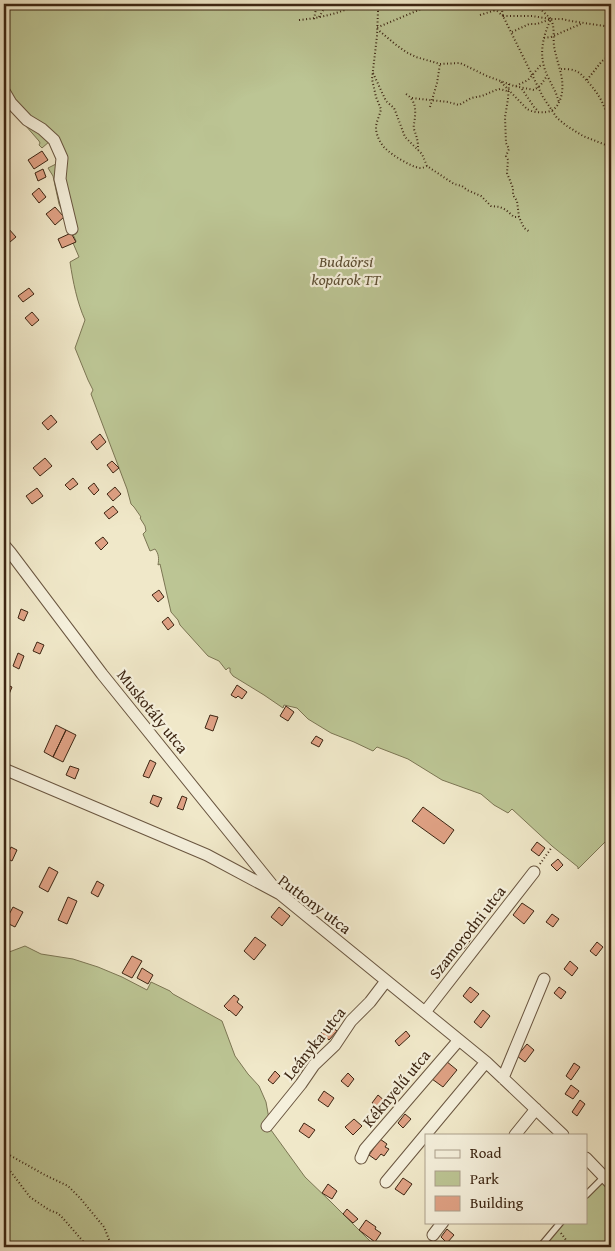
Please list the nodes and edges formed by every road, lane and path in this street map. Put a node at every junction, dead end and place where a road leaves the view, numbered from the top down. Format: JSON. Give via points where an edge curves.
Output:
{"nodes":[{"id":1,"x":317,"y":4,"type":"edge"},
{"id":2,"x":327,"y":4,"type":"edge"},
{"id":3,"x":360,"y":4,"type":"edge"},
{"id":4,"x":376,"y":4,"type":"edge"},
{"id":5,"x":433,"y":4,"type":"edge"},
{"id":6,"x":485,"y":4,"type":"edge"},
{"id":7,"x":535,"y":4,"type":"edge"},
{"id":8,"x":501,"y":5,"type":"edge"},
{"id":9,"x":496,"y":10,"type":"junction"},
{"id":10,"x":480,"y":15,"type":"dead end"},
{"id":11,"x":504,"y":16,"type":"junction"},
{"id":12,"x":318,"y":18,"type":"junction"},
{"id":13,"x":314,"y":19,"type":"junction"},
{"id":14,"x":551,"y":19,"type":"junction"},
{"id":15,"x":299,"y":20,"type":"dead end"},
{"id":16,"x":584,"y":22,"type":"junction"},
{"id":17,"x":611,"y":27,"type":"edge"},
{"id":18,"x":376,"y":28,"type":"junction"},
{"id":19,"x":512,"y":32,"type":"junction"},
{"id":20,"x":554,"y":35,"type":"junction"},
{"id":21,"x":544,"y":38,"type":"junction"},
{"id":22,"x":611,"y":55,"type":"edge"},
{"id":23,"x":440,"y":64,"type":"junction"},
{"id":24,"x":543,"y":65,"type":"junction"},
{"id":25,"x":560,"y":69,"type":"junction"},
{"id":26,"x":373,"y":72,"type":"junction"},
{"id":27,"x":533,"y":75,"type":"junction"},
{"id":28,"x":547,"y":76,"type":"junction"},
{"id":29,"x":499,"y":80,"type":"junction"},
{"id":30,"x":586,"y":80,"type":"junction"},
{"id":31,"x":509,"y":84,"type":"junction"},
{"id":32,"x":514,"y":86,"type":"junction"},
{"id":33,"x":538,"y":87,"type":"junction"},
{"id":34,"x":521,"y":88,"type":"junction"},
{"id":35,"x":4,"y":91,"type":"edge"},
{"id":36,"x":509,"y":92,"type":"junction"},
{"id":37,"x":406,"y":94,"type":"dead end"},
{"id":38,"x":412,"y":98,"type":"junction"},
{"id":39,"x":432,"y":100,"type":"junction"},
{"id":40,"x":559,"y":103,"type":"junction"},
{"id":41,"x":430,"y":106,"type":"dead end"},
{"id":42,"x":538,"y":111,"type":"junction"},
{"id":43,"x":552,"y":111,"type":"junction"},
{"id":44,"x":610,"y":123,"type":"edge"},
{"id":45,"x":611,"y":147,"type":"edge"},
{"id":46,"x":418,"y":150,"type":"junction"},
{"id":47,"x":427,"y":166,"type":"junction"},
{"id":48,"x":519,"y":217,"type":"junction"},
{"id":49,"x":72,"y":228,"type":"dead end"},
{"id":50,"x":530,"y":232,"type":"dead end"},
{"id":51,"x":4,"y":545,"type":"edge"},
{"id":52,"x":4,"y":769,"type":"edge"},
{"id":53,"x":552,"y":847,"type":"dead end"},
{"id":54,"x":534,"y":872,"type":"joint"},
{"id":55,"x":280,"y":894,"type":"junction"},
{"id":56,"x":544,"y":979,"type":"dead end"},
{"id":57,"x":386,"y":981,"type":"junction"},
{"id":58,"x":425,"y":1012,"type":"junction"},
{"id":59,"x":458,"y":1040,"type":"junction"},
{"id":60,"x":486,"y":1062,"type":"junction"},
{"id":61,"x":503,"y":1078,"type":"junction"},
{"id":62,"x":536,"y":1109,"type":"junction"},
{"id":63,"x":267,"y":1126,"type":"dead end"},
{"id":64,"x":426,"y":1134,"type":"edge"},
{"id":65,"x":516,"y":1134,"type":"edge"},
{"id":66,"x":562,"y":1134,"type":"edge"},
{"id":67,"x":425,"y":1135,"type":"edge"},
{"id":68,"x":4,"y":1152,"type":"edge"},
{"id":69,"x":361,"y":1158,"type":"dead end"},
{"id":70,"x":588,"y":1160,"type":"edge"},
{"id":71,"x":4,"y":1163,"type":"edge"},
{"id":72,"x":608,"y":1180,"type":"edge"},
{"id":73,"x":386,"y":1182,"type":"dead end"},
{"id":74,"x":588,"y":1193,"type":"edge"},
{"id":75,"x":442,"y":1224,"type":"edge"},
{"id":76,"x":558,"y":1225,"type":"edge"},
{"id":77,"x":433,"y":1235,"type":"dead end"},
{"id":78,"x":88,"y":1247,"type":"edge"},
{"id":79,"x":112,"y":1247,"type":"edge"},
{"id":80,"x":540,"y":1247,"type":"edge"},
{"id":81,"x":571,"y":1247,"type":"edge"}],
"edges":[{"from":1,"to":13,"type":"path"},
{"from":2,"to":12,"type":"path"},
{"from":3,"to":12,"type":"path"},
{"from":4,"to":18,"type":"path"},
{"from":5,"to":18,"type":"path"},
{"from":6,"to":9,"type":"path"},
{"from":7,"to":14,"type":"path"},
{"from":8,"to":9,"type":"path"},
{"from":8,"to":11,"type":"path"},
{"from":9,"to":10,"type":"path"},
{"from":9,"to":11,"type":"path"},
{"from":11,"to":14,"type":"path"},
{"from":11,"to":19,"type":"path"},
{"from":12,"to":13,"type":"path"},
{"from":13,"to":15,"type":"path"},
{"from":14,"to":16,"type":"path"},
{"from":14,"to":19,"type":"path"},
{"from":14,"to":20,"type":"path"},
{"from":14,"to":21,"type":"path"},
{"from":16,"to":17,"type":"path"},
{"from":16,"to":20,"type":"path"},
{"from":18,"to":23,"type":"path","via":[[406,52]]},
{"from":18,"to":26,"type":"path"},
{"from":19,"to":27,"type":"path"},
{"from":20,"to":21,"type":"path"},
{"from":20,"to":25,"type":"path"},
{"from":21,"to":24,"type":"path"},
{"from":22,"to":30,"type":"path"},
{"from":23,"to":29,"type":"path","via":[[460,63]]},
{"from":23,"to":39,"type":"path"},
{"from":24,"to":27,"type":"path"},
{"from":24,"to":28,"type":"path"},
{"from":25,"to":30,"type":"path","via":[[576,71]]},
{"from":25,"to":40,"type":"path","via":[[563,90]]},
{"from":26,"to":46,"type":"path","via":[[386,101],[394,108],[405,137]]},
{"from":26,"to":47,"type":"path","via":[[373,88],[381,109],[376,128],[381,142],[406,162],[421,168]]},
{"from":27,"to":32,"type":"path"},
{"from":27,"to":33,"type":"path"},
{"from":28,"to":33,"type":"path"},
{"from":28,"to":40,"type":"path"},
{"from":29,"to":31,"type":"path"},
{"from":29,"to":36,"type":"path"},
{"from":30,"to":44,"type":"path","via":[[595,90]]},
{"from":31,"to":32,"type":"path"},
{"from":31,"to":36,"type":"path"},
{"from":32,"to":34,"type":"path"},
{"from":33,"to":34,"type":"path","via":[[534,90]]},
{"from":33,"to":43,"type":"path"},
{"from":34,"to":42,"type":"path"},
{"from":35,"to":49,"type":"street","via":[[27,120],[54,140],[62,158],[60,179]]},
{"from":36,"to":39,"type":"path","via":[[496,90],[459,105]]},
{"from":36,"to":42,"type":"path","via":[[530,111]]},
{"from":36,"to":48,"type":"path","via":[[505,117],[509,149],[507,173]]},
{"from":37,"to":38,"type":"path"},
{"from":38,"to":39,"type":"path"},
{"from":38,"to":46,"type":"path"},
{"from":39,"to":41,"type":"path"},
{"from":40,"to":43,"type":"path"},
{"from":42,"to":43,"type":"path"},
{"from":43,"to":45,"type":"path","via":[[571,129]]},
{"from":44,"to":45,"type":"path"},
{"from":46,"to":47,"type":"path"},
{"from":47,"to":48,"type":"path","via":[[480,196],[491,206],[503,208],[514,218]]},
{"from":48,"to":50,"type":"path"},
{"from":51,"to":55,"type":"street","name":"Muskotály utca","via":[[102,674]]},
{"from":52,"to":55,"type":"street","name":"Puttony utca","via":[[207,855]]},
{"from":53,"to":54,"type":"path"},
{"from":54,"to":58,"type":"street","name":"Szamorodni utca"},
{"from":55,"to":57,"type":"street","name":"Puttony utca"},
{"from":56,"to":61,"type":"street"},
{"from":57,"to":58,"type":"street","name":"Puttony utca"},
{"from":57,"to":63,"type":"street","name":"Leányka utca"},
{"from":58,"to":59,"type":"street","name":"Puttony utca"},
{"from":59,"to":60,"type":"street","name":"Puttony utca"},
{"from":59,"to":69,"type":"street","name":"Kéknyelű utca","via":[[365,1149]]},
{"from":60,"to":61,"type":"street","name":"Puttony utca"},
{"from":60,"to":64,"type":"street"},
{"from":61,"to":62,"type":"street","name":"Puttony utca"},
{"from":62,"to":65,"type":"street"},
{"from":62,"to":66,"type":"street","name":"Puttony utca"},
{"from":67,"to":73,"type":"street"},
{"from":68,"to":79,"type":"path","via":[[68,1186],[104,1227]]},
{"from":70,"to":72,"type":"street"},
{"from":71,"to":78,"type":"path","via":[[30,1197],[61,1216]]},
{"from":72,"to":74,"type":"lane"},
{"from":75,"to":77,"type":"street"},
{"from":76,"to":80,"type":"lane"},
{"from":76,"to":81,"type":"path"}]}
